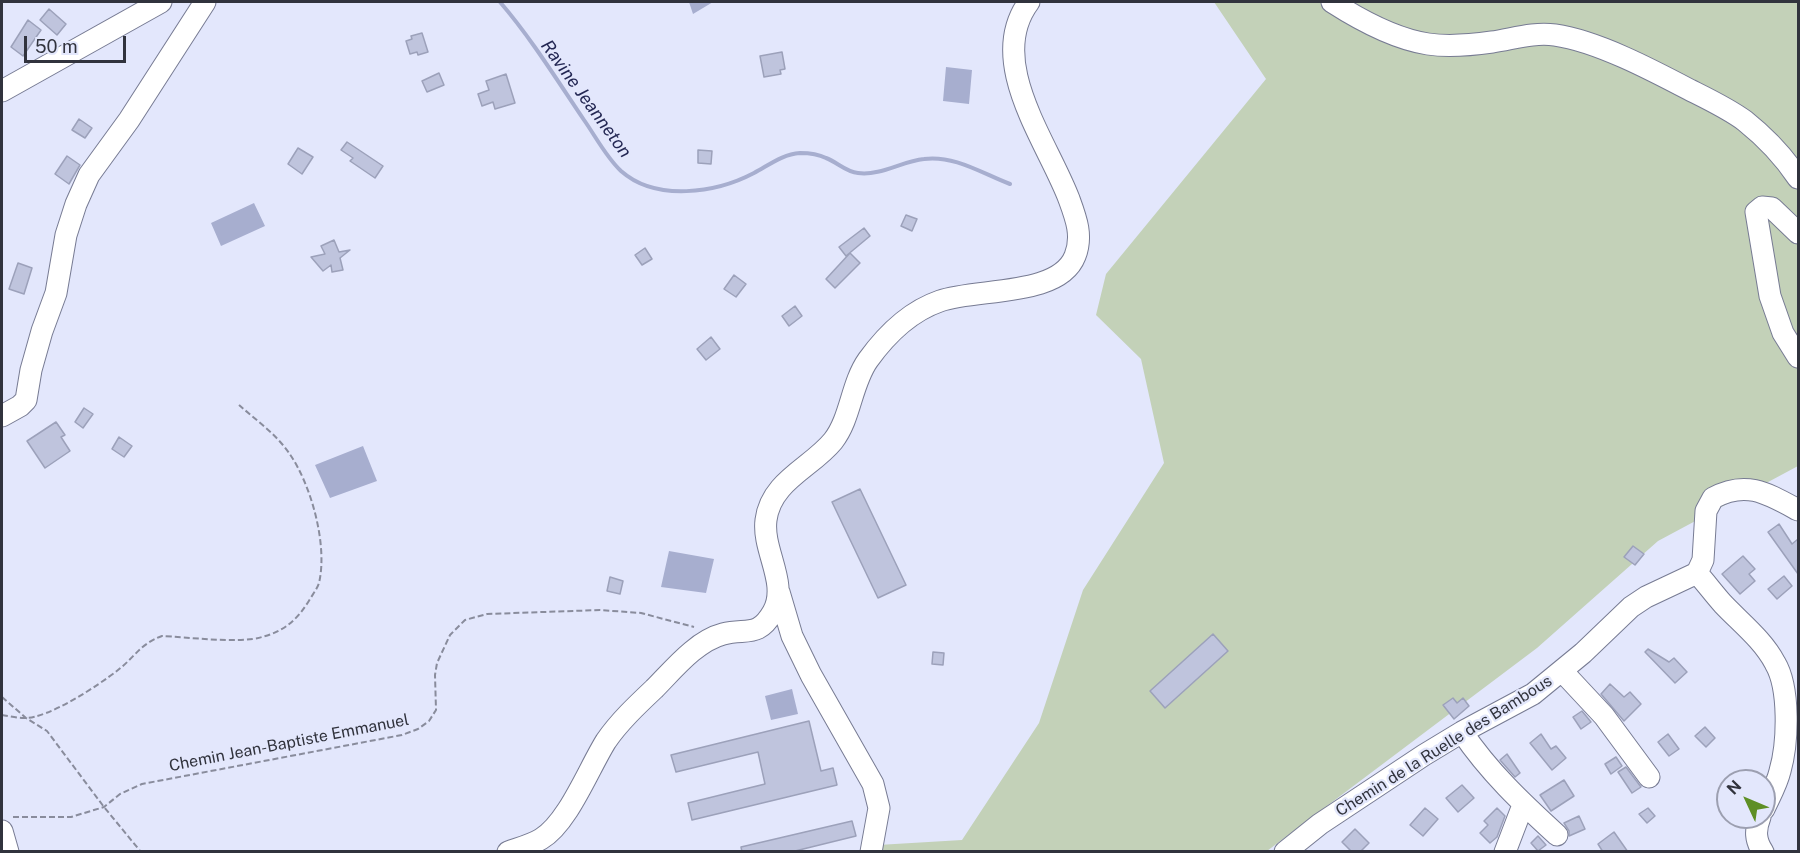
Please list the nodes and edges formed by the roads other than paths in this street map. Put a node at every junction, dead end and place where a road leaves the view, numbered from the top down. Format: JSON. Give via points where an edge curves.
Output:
{"nodes":[{"id":1,"x":161,"y":2,"type":"edge"},
{"id":2,"x":205,"y":2,"type":"edge"},
{"id":3,"x":1029,"y":2,"type":"edge"},
{"id":4,"x":1332,"y":2,"type":"edge"},
{"id":5,"x":2,"y":91,"type":"edge"},
{"id":6,"x":1798,"y":177,"type":"edge"},
{"id":7,"x":1798,"y":233,"type":"edge"},
{"id":8,"x":1798,"y":357,"type":"edge"},
{"id":9,"x":2,"y":416,"type":"edge"},
{"id":10,"x":1798,"y":510,"type":"edge"},
{"id":11,"x":1697,"y":573,"type":"junction"},
{"id":12,"x":779,"y":592,"type":"junction"},
{"id":13,"x":1562,"y":671,"type":"junction"},
{"id":14,"x":1462,"y":732,"type":"junction"},
{"id":15,"x":1649,"y":777,"type":"dead end"},
{"id":16,"x":1776,"y":783,"type":"edge"},
{"id":17,"x":1523,"y":805,"type":"junction"},
{"id":18,"x":5,"y":824,"type":"edge"},
{"id":19,"x":1756,"y":829,"type":"edge"},
{"id":20,"x":1557,"y":836,"type":"dead end"},
{"id":21,"x":1288,"y":850,"type":"edge"},
{"id":22,"x":8,"y":852,"type":"edge"},
{"id":23,"x":508,"y":852,"type":"edge"},
{"id":24,"x":871,"y":852,"type":"edge"},
{"id":25,"x":1505,"y":852,"type":"edge"},
{"id":26,"x":1764,"y":852,"type":"edge"}],
"edges":[{"from":1,"to":5,"type":"street"},
{"from":2,"to":9,"type":"street","via":[[89,175],[66,235],[56,292],[31,370],[26,400]]},
{"from":3,"to":12,"type":"street","via":[[1015,29],[1014,61],[1023,99],[1079,226],[1074,260],[1053,279],[1031,286],[939,301],[918,311],[884,340],[859,377],[834,439],[791,476],[768,509],[766,538]]},
{"from":4,"to":6,"type":"street","via":[[1377,27],[1427,44],[1458,46],[1524,35],[1554,35],[1582,41],[1652,70],[1745,121]]},
{"from":7,"to":8,"type":"street","via":[[1772,208],[1762,207],[1756,212],[1770,296],[1783,333]]},
{"from":10,"to":11,"type":"street","via":[[1752,489],[1738,488],[1713,498],[1706,511],[1703,560]]},
{"from":11,"to":13,"type":"street","name":"Chemin de la Ruelle des Bambous","via":[[1631,607]]},
{"from":11,"to":16,"type":"street","via":[[1757,639],[1783,680],[1784,753]]},
{"from":12,"to":23,"type":"street","via":[[775,607],[760,628],[751,633],[723,634],[694,651],[621,722],[553,829],[542,838]]},
{"from":12,"to":24,"type":"street","via":[[792,636],[811,675],[873,784],[879,808]]},
{"from":13,"to":14,"type":"street","name":"Chemin de la Ruelle des Bambous","via":[[1533,694]]},
{"from":13,"to":15,"type":"street","via":[[1604,716]]},
{"from":14,"to":17,"type":"street"},
{"from":14,"to":21,"type":"street","name":"Chemin de la Ruelle des Bambous","via":[[1320,824]]},
{"from":17,"to":20,"type":"street"},
{"from":17,"to":25,"type":"street"},
{"from":18,"to":22,"type":"street"},
{"from":19,"to":26,"type":"street","via":[[1756,839]]}]}
